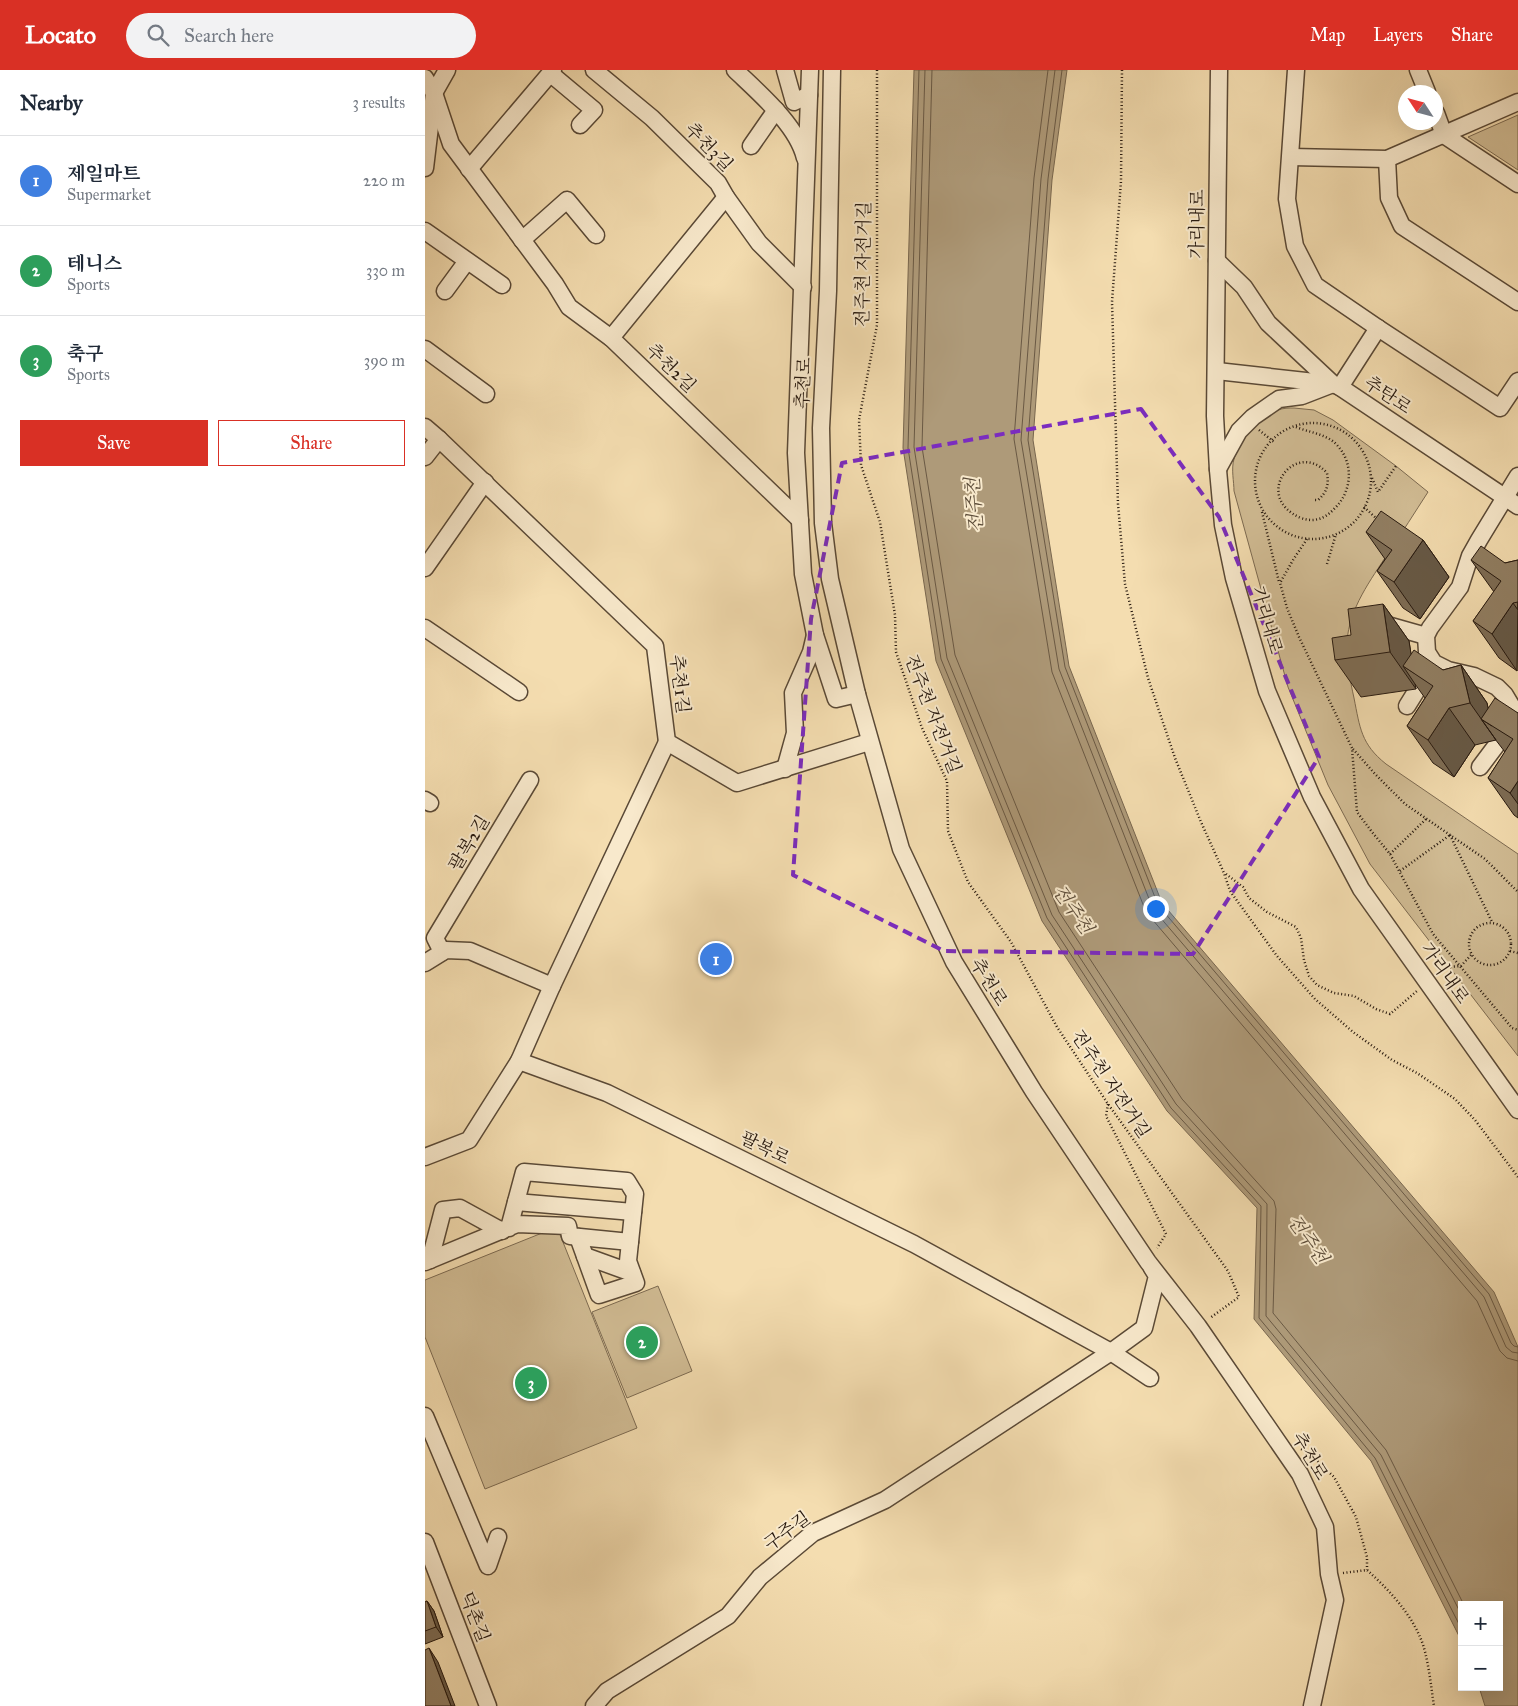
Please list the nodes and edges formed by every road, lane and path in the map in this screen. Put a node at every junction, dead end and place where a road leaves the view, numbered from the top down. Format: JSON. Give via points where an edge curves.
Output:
{"nodes":[{"id":1,"x":447,"y":70,"type":"edge"},
{"id":2,"x":594,"y":70,"type":"edge"},
{"id":3,"x":735,"y":70,"type":"edge"},
{"id":4,"x":785,"y":70,"type":"edge"},
{"id":5,"x":810,"y":70,"type":"edge"},
{"id":6,"x":832,"y":70,"type":"edge"},
{"id":7,"x":877,"y":70,"type":"edge"},
{"id":8,"x":1122,"y":70,"type":"edge"},
{"id":9,"x":1219,"y":70,"type":"edge"},
{"id":10,"x":1296,"y":70,"type":"edge"},
{"id":11,"x":1418,"y":70,"type":"edge"},
{"id":12,"x":552,"y":72,"type":"edge"},
{"id":13,"x":425,"y":78,"type":"edge"},
{"id":14,"x":1424,"y":85,"type":"edge"},
{"id":15,"x":434,"y":93,"type":"junction"},
{"id":16,"x":809,"y":95,"type":"junction"},
{"id":17,"x":1518,"y":102,"type":"edge"},
{"id":18,"x":777,"y":110,"type":"junction"},
{"id":19,"x":580,"y":125,"type":"dead end"},
{"id":20,"x":1442,"y":130,"type":"edge"},
{"id":21,"x":1444,"y":134,"type":"junction"},
{"id":22,"x":751,"y":146,"type":"dead end"},
{"id":23,"x":1291,"y":157,"type":"junction"},
{"id":24,"x":1387,"y":159,"type":"junction"},
{"id":25,"x":807,"y":165,"type":"junction"},
{"id":26,"x":425,"y":168,"type":"edge"},
{"id":27,"x":469,"y":170,"type":"junction"},
{"id":28,"x":1518,"y":184,"type":"edge"},
{"id":29,"x":726,"y":197,"type":"junction"},
{"id":30,"x":425,"y":231,"type":"edge"},
{"id":31,"x":596,"y":235,"type":"dead end"},
{"id":32,"x":522,"y":240,"type":"junction"},
{"id":33,"x":467,"y":261,"type":"junction"},
{"id":34,"x":1217,"y":261,"type":"junction"},
{"id":35,"x":502,"y":285,"type":"dead end"},
{"id":36,"x":803,"y":287,"type":"junction"},
{"id":37,"x":445,"y":291,"type":"dead end"},
{"id":38,"x":1518,"y":302,"type":"edge"},
{"id":39,"x":1378,"y":328,"type":"junction"},
{"id":40,"x":611,"y":338,"type":"junction"},
{"id":41,"x":425,"y":349,"type":"edge"},
{"id":42,"x":1217,"y":371,"type":"junction"},
{"id":43,"x":1518,"y":381,"type":"edge"},
{"id":44,"x":1336,"y":386,"type":"junction"},
{"id":45,"x":486,"y":394,"type":"dead end"},
{"id":46,"x":1295,"y":426,"type":"junction"},
{"id":47,"x":425,"y":427,"type":"edge"},
{"id":48,"x":439,"y":439,"type":"junction"},
{"id":49,"x":425,"y":457,"type":"edge"},
{"id":50,"x":1396,"y":466,"type":"dead end"},
{"id":51,"x":1218,"y":470,"type":"junction"},
{"id":52,"x":1370,"y":472,"type":"junction"},
{"id":53,"x":1518,"y":476,"type":"edge"},
{"id":54,"x":485,"y":482,"type":"junction"},
{"id":55,"x":1313,"y":500,"type":"dead end"},
{"id":56,"x":1511,"y":501,"type":"edge"},
{"id":57,"x":1364,"y":507,"type":"junction"},
{"id":58,"x":1262,"y":510,"type":"junction"},
{"id":59,"x":800,"y":520,"type":"junction"},
{"id":60,"x":1383,"y":525,"type":"edge"},
{"id":61,"x":1336,"y":534,"type":"junction"},
{"id":62,"x":1307,"y":539,"type":"junction"},
{"id":63,"x":1327,"y":564,"type":"dead end"},
{"id":64,"x":425,"y":568,"type":"edge"},
{"id":65,"x":1280,"y":583,"type":"junction"},
{"id":66,"x":1373,"y":622,"type":"edge"},
{"id":67,"x":425,"y":628,"type":"edge"},
{"id":68,"x":815,"y":635,"type":"junction"},
{"id":69,"x":1427,"y":636,"type":"junction"},
{"id":70,"x":1434,"y":663,"type":"junction"},
{"id":71,"x":519,"y":692,"type":"dead end"},
{"id":72,"x":857,"y":694,"type":"junction"},
{"id":73,"x":1407,"y":706,"type":"edge"},
{"id":74,"x":1518,"y":717,"type":"edge"},
{"id":75,"x":667,"y":742,"type":"junction"},
{"id":76,"x":869,"y":742,"type":"junction"},
{"id":77,"x":1352,"y":748,"type":"junction"},
{"id":78,"x":1481,"y":767,"type":"dead end"},
{"id":79,"x":785,"y":768,"type":"junction"},
{"id":80,"x":530,"y":780,"type":"dead end"},
{"id":81,"x":1426,"y":819,"type":"junction"},
{"id":82,"x":1450,"y":835,"type":"junction"},
{"id":83,"x":1391,"y":854,"type":"junction"},
{"id":84,"x":1400,"y":871,"type":"junction"},
{"id":85,"x":1224,"y":873,"type":"junction"},
{"id":86,"x":1518,"y":892,"type":"edge"},
{"id":87,"x":1492,"y":922,"type":"junction"},
{"id":88,"x":1510,"y":951,"type":"junction"},
{"id":89,"x":442,"y":952,"type":"junction"},
{"id":90,"x":1518,"y":953,"type":"edge"},
{"id":91,"x":1471,"y":955,"type":"junction"},
{"id":92,"x":425,"y":964,"type":"edge"},
{"id":93,"x":1461,"y":966,"type":"junction"},
{"id":94,"x":1447,"y":967,"type":"dead end"},
{"id":95,"x":552,"y":986,"type":"junction"},
{"id":96,"x":1410,"y":996,"type":"dead end"},
{"id":97,"x":1518,"y":1030,"type":"edge"},
{"id":98,"x":519,"y":1061,"type":"junction"},
{"id":99,"x":1108,"y":1104,"type":"junction"},
{"id":100,"x":1518,"y":1110,"type":"edge"},
{"id":101,"x":425,"y":1157,"type":"edge"},
{"id":102,"x":1518,"y":1177,"type":"edge"},
{"id":103,"x":516,"y":1202,"type":"junction"},
{"id":104,"x":633,"y":1212,"type":"junction"},
{"id":105,"x":505,"y":1229,"type":"junction"},
{"id":106,"x":577,"y":1237,"type":"junction"},
{"id":107,"x":630,"y":1242,"type":"junction"},
{"id":108,"x":585,"y":1256,"type":"junction"},
{"id":109,"x":428,"y":1261,"type":"edge"},
{"id":110,"x":1148,"y":1262,"type":"junction"},
{"id":111,"x":632,"y":1273,"type":"junction"},
{"id":112,"x":1198,"y":1326,"type":"junction"},
{"id":113,"x":1111,"y":1352,"type":"junction"},
{"id":114,"x":1150,"y":1378,"type":"dead end"},
{"id":115,"x":1021,"y":1410,"type":"joint"},
{"id":116,"x":425,"y":1416,"type":"edge"},
{"id":117,"x":1299,"y":1448,"type":"dead end"},
{"id":118,"x":498,"y":1537,"type":"dead end"},
{"id":119,"x":425,"y":1542,"type":"edge"},
{"id":120,"x":1367,"y":1570,"type":"junction"},
{"id":121,"x":1329,"y":1574,"type":"junction"},
{"id":122,"x":488,"y":1706,"type":"edge"},
{"id":123,"x":594,"y":1706,"type":"edge"},
{"id":124,"x":1312,"y":1706,"type":"edge"},
{"id":125,"x":1434,"y":1706,"type":"edge"}],
"edges":[{"from":1,"to":15,"type":"street"},
{"from":2,"to":29,"type":"street","name":"추천3길","via":[[652,118],[718,183]]},
{"from":3,"to":18,"type":"street","name":"추천로"},
{"from":4,"to":16,"type":"street","via":[[794,102]]},
{"from":5,"to":16,"type":"street","name":"추천로"},
{"from":6,"to":72,"type":"street","name":"추천로","via":[[828,291],[821,428],[823,523],[830,579]]},
{"from":7,"to":99,"type":"path","name":"전주천 자전거길","via":[[877,325],[859,420],[861,465],[880,522],[895,615],[896,652],[922,728],[947,781],[948,831],[968,882],[1011,942],[1057,1027]]},
{"from":8,"to":85,"type":"path","via":[[1121,181],[1112,302],[1118,504],[1125,584],[1148,678],[1175,758]]},
{"from":9,"to":34,"type":"street","name":"가리내로"},
{"from":10,"to":23,"type":"street"},
{"from":11,"to":14,"type":"street"},
{"from":12,"to":19,"type":"street","via":[[594,110]]},
{"from":12,"to":27,"type":"street"},
{"from":13,"to":15,"type":"street","name":"추천2길"},
{"from":15,"to":26,"type":"street"},
{"from":15,"to":27,"type":"street","name":"추천2길","via":[[451,144]]},
{"from":16,"to":25,"type":"street","name":"추천로"},
{"from":17,"to":21,"type":"street"},
{"from":18,"to":22,"type":"street"},
{"from":18,"to":25,"type":"street","name":"추천로","via":[[803,148]]},
{"from":20,"to":21,"type":"street"},
{"from":21,"to":24,"type":"street"},
{"from":21,"to":28,"type":"street"},
{"from":23,"to":24,"type":"street"},
{"from":23,"to":39,"type":"street","via":[[1287,199],[1295,246],[1315,285]]},
{"from":24,"to":38,"type":"street","via":[[1389,198],[1402,226]]},
{"from":25,"to":36,"type":"street","name":"추천로"},
{"from":27,"to":32,"type":"street","name":"추천2길"},
{"from":29,"to":36,"type":"street","name":"추천3길","via":[[759,243]]},
{"from":29,"to":40,"type":"street"},
{"from":30,"to":33,"type":"street"},
{"from":31,"to":32,"type":"street","via":[[567,200]]},
{"from":32,"to":40,"type":"street","name":"추천2길","via":[[569,307]]},
{"from":33,"to":35,"type":"street"},
{"from":33,"to":37,"type":"street"},
{"from":34,"to":42,"type":"street","name":"가리내로"},
{"from":34,"to":44,"type":"street","via":[[1244,287],[1268,323]]},
{"from":36,"to":59,"type":"street","name":"추천로","via":[[796,453]]},
{"from":39,"to":43,"type":"street","via":[[1500,408]]},
{"from":39,"to":44,"type":"street"},
{"from":40,"to":59,"type":"street","name":"추천2길"},
{"from":41,"to":45,"type":"street"},
{"from":42,"to":44,"type":"street","name":"추탄로"},
{"from":42,"to":51,"type":"street","name":"가리내로"},
{"from":44,"to":51,"type":"street","via":[[1279,399],[1253,417],[1239,431]]},
{"from":44,"to":56,"type":"street","name":"추탄로"},
{"from":46,"to":52,"type":"path","via":[[1323,424],[1342,430],[1357,443]]},
{"from":46,"to":55,"type":"path","via":[[1335,442],[1349,468],[1349,483],[1341,502],[1324,518],[1311,520],[1292,514],[1279,498],[1278,486],[1292,465],[1313,462],[1327,473],[1327,489],[1318,500]]},
{"from":46,"to":58,"type":"path","via":[[1287,429],[1263,454],[1255,473],[1256,492]]},
{"from":47,"to":48,"type":"street","name":"추천1길"},
{"from":48,"to":49,"type":"street"},
{"from":48,"to":54,"type":"street","name":"추천1길"},
{"from":50,"to":52,"type":"path","via":[[1378,492]]},
{"from":51,"to":100,"type":"street","name":"가리내로","via":[[1223,525],[1234,578],[1267,691],[1312,797],[1361,890]]},
{"from":52,"to":57,"type":"path","via":[[1369,498]]},
{"from":53,"to":56,"type":"street"},
{"from":54,"to":64,"type":"street"},
{"from":54,"to":75,"type":"street","name":"추천1길","via":[[655,646]]},
{"from":56,"to":69,"type":"street","via":[[1470,556],[1460,587]]},
{"from":57,"to":60,"type":"path"},
{"from":57,"to":61,"type":"path","via":[[1345,530]]},
{"from":58,"to":62,"type":"path","via":[[1281,530]]},
{"from":58,"to":65,"type":"path"},
{"from":59,"to":68,"type":"street","name":"추천로","via":[[803,574]]},
{"from":61,"to":62,"type":"path"},
{"from":61,"to":63,"type":"path"},
{"from":62,"to":65,"type":"path"},
{"from":65,"to":77,"type":"path","via":[[1299,637]]},
{"from":66,"to":69,"type":"street"},
{"from":67,"to":71,"type":"street"},
{"from":68,"to":72,"type":"street","name":"추천로","via":[[835,699]]},
{"from":68,"to":79,"type":"street","name":"추천로","via":[[793,693],[795,733]]},
{"from":69,"to":70,"type":"street","via":[[1427,652]]},
{"from":70,"to":73,"type":"street"},
{"from":70,"to":74,"type":"street","via":[[1497,687]]},
{"from":72,"to":76,"type":"street","name":"추천로"},
{"from":74,"to":78,"type":"street"},
{"from":75,"to":79,"type":"street","via":[[737,783]]},
{"from":75,"to":95,"type":"street"},
{"from":76,"to":79,"type":"street"},
{"from":76,"to":110,"type":"street","name":"추천로","via":[[901,849],[954,962],[1034,1092]]},
{"from":77,"to":81,"type":"path","via":[[1399,799]]},
{"from":77,"to":83,"type":"path","via":[[1357,812]]},
{"from":80,"to":89,"type":"street","name":"팔복2길","via":[[435,938]]},
{"from":81,"to":82,"type":"path"},
{"from":81,"to":83,"type":"path"},
{"from":82,"to":84,"type":"path"},
{"from":82,"to":86,"type":"path","via":[[1485,859]]},
{"from":82,"to":87,"type":"path"},
{"from":83,"to":84,"type":"path"},
{"from":84,"to":93,"type":"path","via":[[1433,934]]},
{"from":85,"to":96,"type":"path","via":[[1267,912],[1297,927],[1309,976],[1317,985],[1334,993],[1354,996],[1390,1014]]},
{"from":85,"to":102,"type":"path","via":[[1230,891],[1272,949],[1315,999],[1392,1060],[1455,1099]]},
{"from":87,"to":88,"type":"path","via":[[1508,932]]},
{"from":87,"to":91,"type":"path","via":[[1479,925],[1470,934]]},
{"from":88,"to":90,"type":"path"},
{"from":88,"to":91,"type":"path","via":[[1495,965],[1481,964]]},
{"from":89,"to":92,"type":"street"},
{"from":89,"to":95,"type":"street","via":[[470,951]]},
{"from":91,"to":93,"type":"path"},
{"from":93,"to":94,"type":"path"},
{"from":93,"to":97,"type":"path","via":[[1512,1028]]},
{"from":95,"to":98,"type":"street"},
{"from":98,"to":101,"type":"street","via":[[469,1140]]},
{"from":98,"to":113,"type":"street","name":"팔복로","via":[[607,1093],[905,1240]]},
{"from":99,"to":110,"type":"path","via":[[1106,1116],[1165,1234]]},
{"from":99,"to":112,"type":"path","name":"전주천 자전거길","via":[[1228,1271],[1239,1298]]},
{"from":103,"to":104,"type":"street"},
{"from":103,"to":104,"type":"street","via":[[524,1172],[627,1181],[635,1194]]},
{"from":103,"to":105,"type":"street"},
{"from":104,"to":107,"type":"street"},
{"from":105,"to":106,"type":"street","via":[[517,1224],[568,1226],[571,1236]]},
{"from":105,"to":109,"type":"street"},
{"from":105,"to":109,"type":"street","via":[[460,1208],[443,1210]]},
{"from":106,"to":107,"type":"street"},
{"from":106,"to":108,"type":"street"},
{"from":107,"to":111,"type":"street","via":[[628,1261]]},
{"from":108,"to":111,"type":"street"},
{"from":108,"to":111,"type":"street","via":[[599,1295],[635,1283]]},
{"from":110,"to":112,"type":"street","name":"추천로"},
{"from":110,"to":113,"type":"street","name":"추천로","via":[[1157,1276],[1144,1328]]},
{"from":112,"to":121,"type":"street","name":"추천로","via":[[1300,1474],[1325,1527]]},
{"from":113,"to":114,"type":"street"},
{"from":113,"to":115,"type":"street","name":"추천로"},
{"from":115,"to":123,"type":"street","name":"구주길","via":[[885,1500],[813,1533],[760,1577],[728,1616],[607,1691]]},
{"from":116,"to":118,"type":"street","via":[[488,1566]]},
{"from":117,"to":120,"type":"path","via":[[1307,1451],[1334,1478],[1343,1493],[1356,1517],[1367,1557]]},
{"from":119,"to":122,"type":"street","name":"덕촌길"},
{"from":120,"to":121,"type":"path"},
{"from":120,"to":125,"type":"path","via":[[1404,1610],[1421,1637]]},
{"from":121,"to":124,"type":"street","name":"추천로","via":[[1335,1600]]}]}
